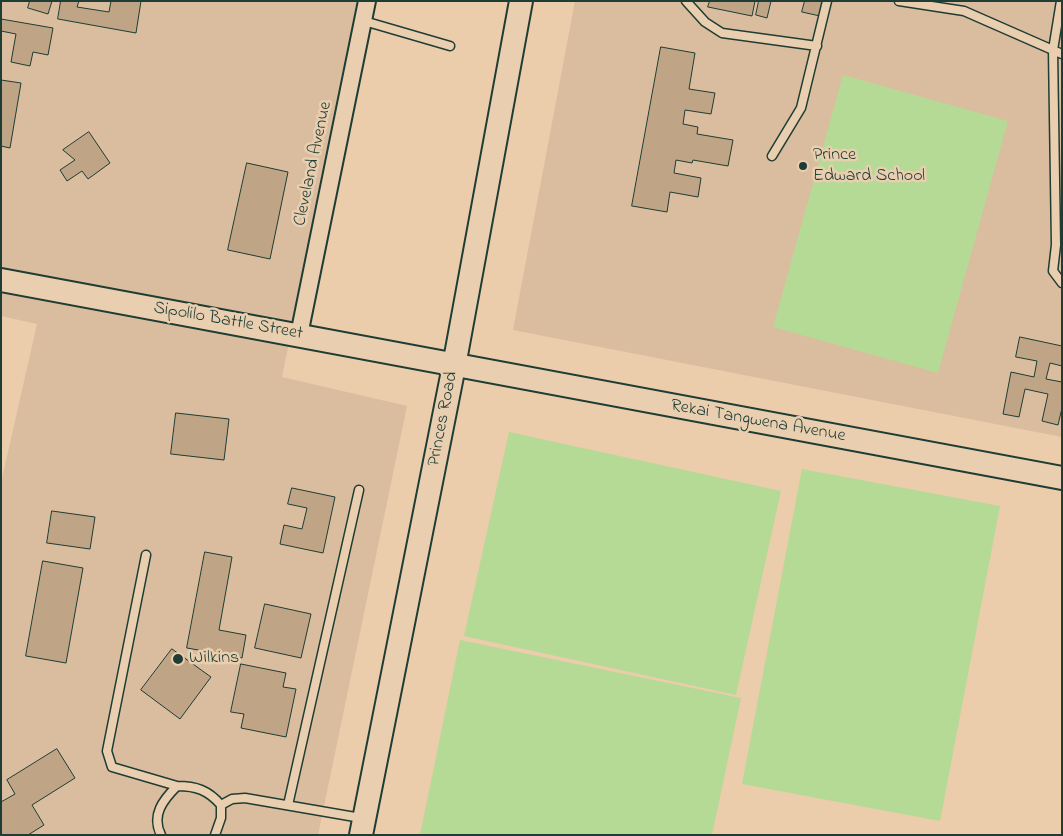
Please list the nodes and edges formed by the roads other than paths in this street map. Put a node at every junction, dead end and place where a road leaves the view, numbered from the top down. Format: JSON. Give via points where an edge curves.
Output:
{"nodes":[{"id":1,"x":367,"y":1,"type":"edge"},
{"id":2,"x":521,"y":1,"type":"edge"},
{"id":3,"x":827,"y":1,"type":"edge"},
{"id":4,"x":899,"y":1,"type":"edge"},
{"id":5,"x":1061,"y":1,"type":"edge"},
{"id":6,"x":689,"y":3,"type":"edge"},
{"id":7,"x":364,"y":21,"type":"junction"},
{"id":8,"x":450,"y":46,"type":"dead end"},
{"id":9,"x":817,"y":46,"type":"junction"},
{"id":10,"x":1053,"y":50,"type":"junction"},
{"id":11,"x":1062,"y":54,"type":"edge"},
{"id":12,"x":772,"y":156,"type":"dead end"},
{"id":13,"x":1,"y":280,"type":"edge"},
{"id":14,"x":1062,"y":283,"type":"edge"},
{"id":15,"x":299,"y":335,"type":"junction"},
{"id":16,"x":454,"y":366,"type":"junction"},
{"id":17,"x":1062,"y":478,"type":"edge"},
{"id":18,"x":359,"y":490,"type":"dead end"},
{"id":19,"x":146,"y":555,"type":"dead end"},
{"id":20,"x":177,"y":786,"type":"junction"},
{"id":21,"x":221,"y":805,"type":"junction"},
{"id":22,"x":288,"y":805,"type":"junction"},
{"id":23,"x":363,"y":827,"type":"edge"},
{"id":24,"x":161,"y":835,"type":"edge"},
{"id":25,"x":215,"y":835,"type":"edge"}],
"edges":[{"from":1,"to":7,"type":"street","name":"Cleveland Avenue"},
{"from":2,"to":16,"type":"main road","name":"Princes Road"},
{"from":3,"to":9,"type":"lane"},
{"from":4,"to":10,"type":"lane","via":[[964,11]]},
{"from":5,"to":10,"type":"lane"},
{"from":6,"to":9,"type":"lane","via":[[705,22],[722,33]]},
{"from":7,"to":8,"type":"lane"},
{"from":7,"to":15,"type":"street","name":"Cleveland Avenue"},
{"from":9,"to":12,"type":"lane","via":[[801,108]]},
{"from":10,"to":11,"type":"lane"},
{"from":10,"to":14,"type":"lane","via":[[1056,245],[1053,271]]},
{"from":13,"to":15,"type":"main road","name":"Sipolilo Battle Street"},
{"from":15,"to":16,"type":"main road","name":"Sipolilo Battle Street"},
{"from":16,"to":17,"type":"main road","name":"Rekai Tangwena Avenue"},
{"from":16,"to":23,"type":"main road","name":"Princes Road"},
{"from":18,"to":22,"type":"lane"},
{"from":19,"to":20,"type":"lane","via":[[107,751],[112,767]]},
{"from":20,"to":21,"type":"lane","via":[[201,789],[212,794]]},
{"from":20,"to":24,"type":"lane","via":[[163,799],[157,813]]},
{"from":21,"to":22,"type":"lane","via":[[232,799],[245,798]]},
{"from":21,"to":25,"type":"lane","via":[[221,818]]},
{"from":22,"to":23,"type":"lane"}]}
